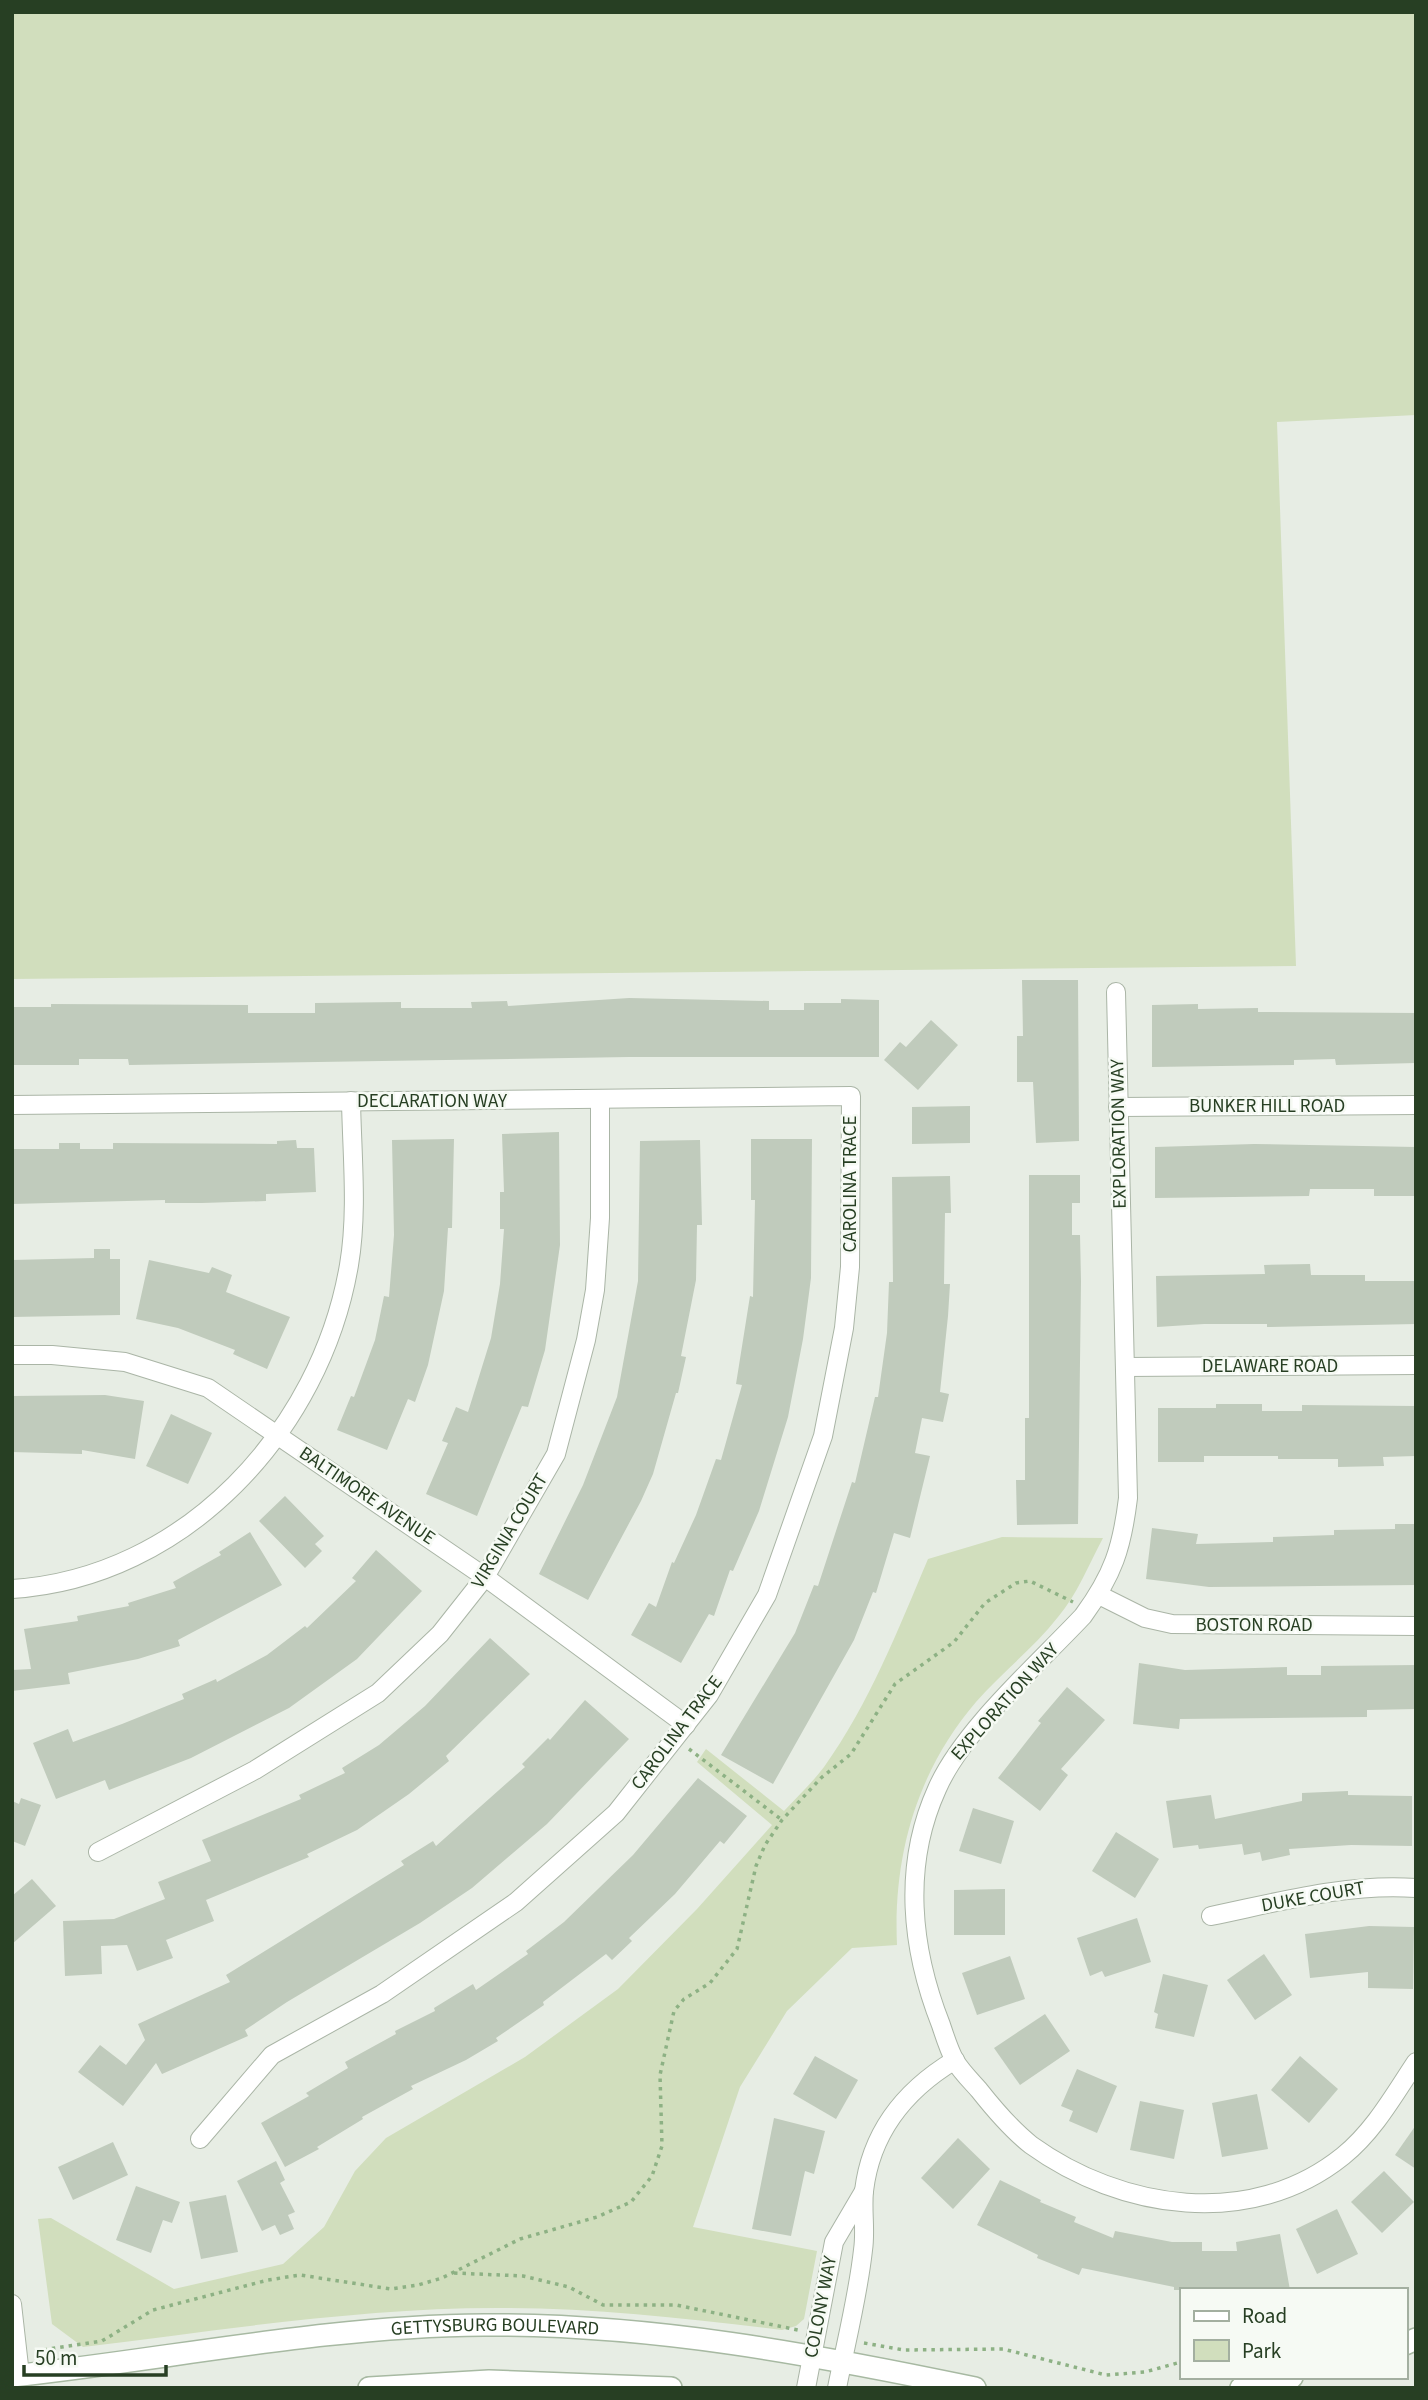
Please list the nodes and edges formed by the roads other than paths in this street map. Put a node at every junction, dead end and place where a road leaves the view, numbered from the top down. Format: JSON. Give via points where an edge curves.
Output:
{"nodes":[{"id":1,"x":1116,"y":992,"type":"dead end"},
{"id":2,"x":851,"y":1096,"type":"joint"},
{"id":3,"x":600,"y":1099,"type":"junction"},
{"id":4,"x":351,"y":1101,"type":"junction"},
{"id":5,"x":12,"y":1105,"type":"edge"},
{"id":6,"x":1416,"y":1105,"type":"edge"},
{"id":7,"x":1118,"y":1107,"type":"junction"},
{"id":8,"x":12,"y":1355,"type":"edge"},
{"id":9,"x":1416,"y":1365,"type":"edge"},
{"id":10,"x":1125,"y":1367,"type":"junction"},
{"id":11,"x":278,"y":1435,"type":"junction"},
{"id":12,"x":485,"y":1577,"type":"junction"},
{"id":13,"x":12,"y":1589,"type":"edge"},
{"id":14,"x":1099,"y":1595,"type":"junction"},
{"id":15,"x":1416,"y":1626,"type":"edge"},
{"id":16,"x":686,"y":1725,"type":"junction"},
{"id":17,"x":98,"y":1852,"type":"dead end"},
{"id":18,"x":1416,"y":1888,"type":"edge"},
{"id":19,"x":1211,"y":1916,"type":"dead end"},
{"id":20,"x":955,"y":2060,"type":"junction"},
{"id":21,"x":1416,"y":2062,"type":"edge"},
{"id":22,"x":200,"y":2139,"type":"dead end"},
{"id":23,"x":864,"y":2191,"type":"junction"},
{"id":24,"x":12,"y":2304,"type":"edge"},
{"id":25,"x":812,"y":2354,"type":"junction"},
{"id":26,"x":842,"y":2360,"type":"junction"},
{"id":27,"x":19,"y":2376,"type":"edge"},
{"id":28,"x":1283,"y":2379,"type":"edge"},
{"id":29,"x":369,"y":2388,"type":"edge"},
{"id":30,"x":671,"y":2388,"type":"edge"},
{"id":31,"x":806,"y":2388,"type":"edge"},
{"id":32,"x":837,"y":2388,"type":"edge"},
{"id":33,"x":975,"y":2388,"type":"edge"},
{"id":34,"x":1241,"y":2388,"type":"edge"}],
"edges":[{"from":1,"to":7,"type":"street","name":"EXPLORATION WAY"},
{"from":2,"to":3,"type":"street","name":"DECLARATION WAY"},
{"from":2,"to":16,"type":"street","name":"CAROLINA TRACE","via":[[850,1267],[844,1328],[823,1436],[767,1595],[709,1695]]},
{"from":3,"to":4,"type":"street","name":"DECLARATION WAY"},
{"from":3,"to":12,"type":"street","name":"VIRGINIA COURT","via":[[600,1218],[586,1340],[556,1454]]},
{"from":4,"to":5,"type":"street","name":"DECLARATION WAY"},
{"from":4,"to":11,"type":"street","via":[[351,1234],[344,1290],[316,1374]]},
{"from":6,"to":7,"type":"street","name":"BUNKER HILL ROAD"},
{"from":7,"to":10,"type":"street","name":"EXPLORATION WAY"},
{"from":8,"to":11,"type":"street","name":"BALTIMORE AVENUE","via":[[125,1362],[208,1388]]},
{"from":9,"to":10,"type":"street","name":"DELAWARE ROAD"},
{"from":10,"to":14,"type":"street","name":"EXPLORATION WAY","via":[[1128,1498],[1122,1543]]},
{"from":11,"to":12,"type":"street","name":"BALTIMORE AVENUE"},
{"from":11,"to":13,"type":"street","via":[[235,1487],[170,1537],[102,1569]]},
{"from":12,"to":16,"type":"street","name":"BALTIMORE AVENUE"},
{"from":12,"to":17,"type":"street","name":"VIRGINIA COURT","via":[[440,1634],[378,1693],[255,1770]]},
{"from":14,"to":15,"type":"street","name":"BOSTON ROAD","via":[[1145,1618],[1172,1624]]},
{"from":14,"to":20,"type":"street","name":"EXPLORATION WAY","via":[[954,1754],[935,1791],[913,1894],[915,1940],[930,1998]]},
{"from":16,"to":22,"type":"street","name":"CAROLINA TRACE","via":[[617,1813],[516,1902],[382,1994],[272,2056]]},
{"from":18,"to":19,"type":"street","name":"DUKE COURT","via":[[1342,1888]]},
{"from":20,"to":21,"type":"street","name":"EXPLORATION WAY","via":[[1029,2143],[1073,2172],[1132,2195],[1227,2204],[1271,2195],[1343,2156],[1373,2125]]},
{"from":20,"to":23,"type":"street","name":"COLONY WAY","via":[[926,2078],[884,2125]]},
{"from":23,"to":25,"type":"street","name":"COLONY WAY","via":[[834,2242]]},
{"from":23,"to":26,"type":"street","name":"COLONY WAY","via":[[863,2249]]},
{"from":24,"to":27,"type":"street"},
{"from":25,"to":26,"type":"street","name":"GETTYSBURG BOULEVARD"},
{"from":25,"to":27,"type":"street","name":"GETTYSBURG BOULEVARD","via":[[660,2333],[483,2325],[345,2333]]},
{"from":25,"to":31,"type":"street","name":"COLONY WAY"},
{"from":26,"to":32,"type":"street","name":"COLONY WAY"},
{"from":26,"to":33,"type":"street","name":"GETTYSBURG BOULEVARD"},
{"from":28,"to":34,"type":"street"},
{"from":29,"to":30,"type":"street","via":[[489,2381]]}]}
